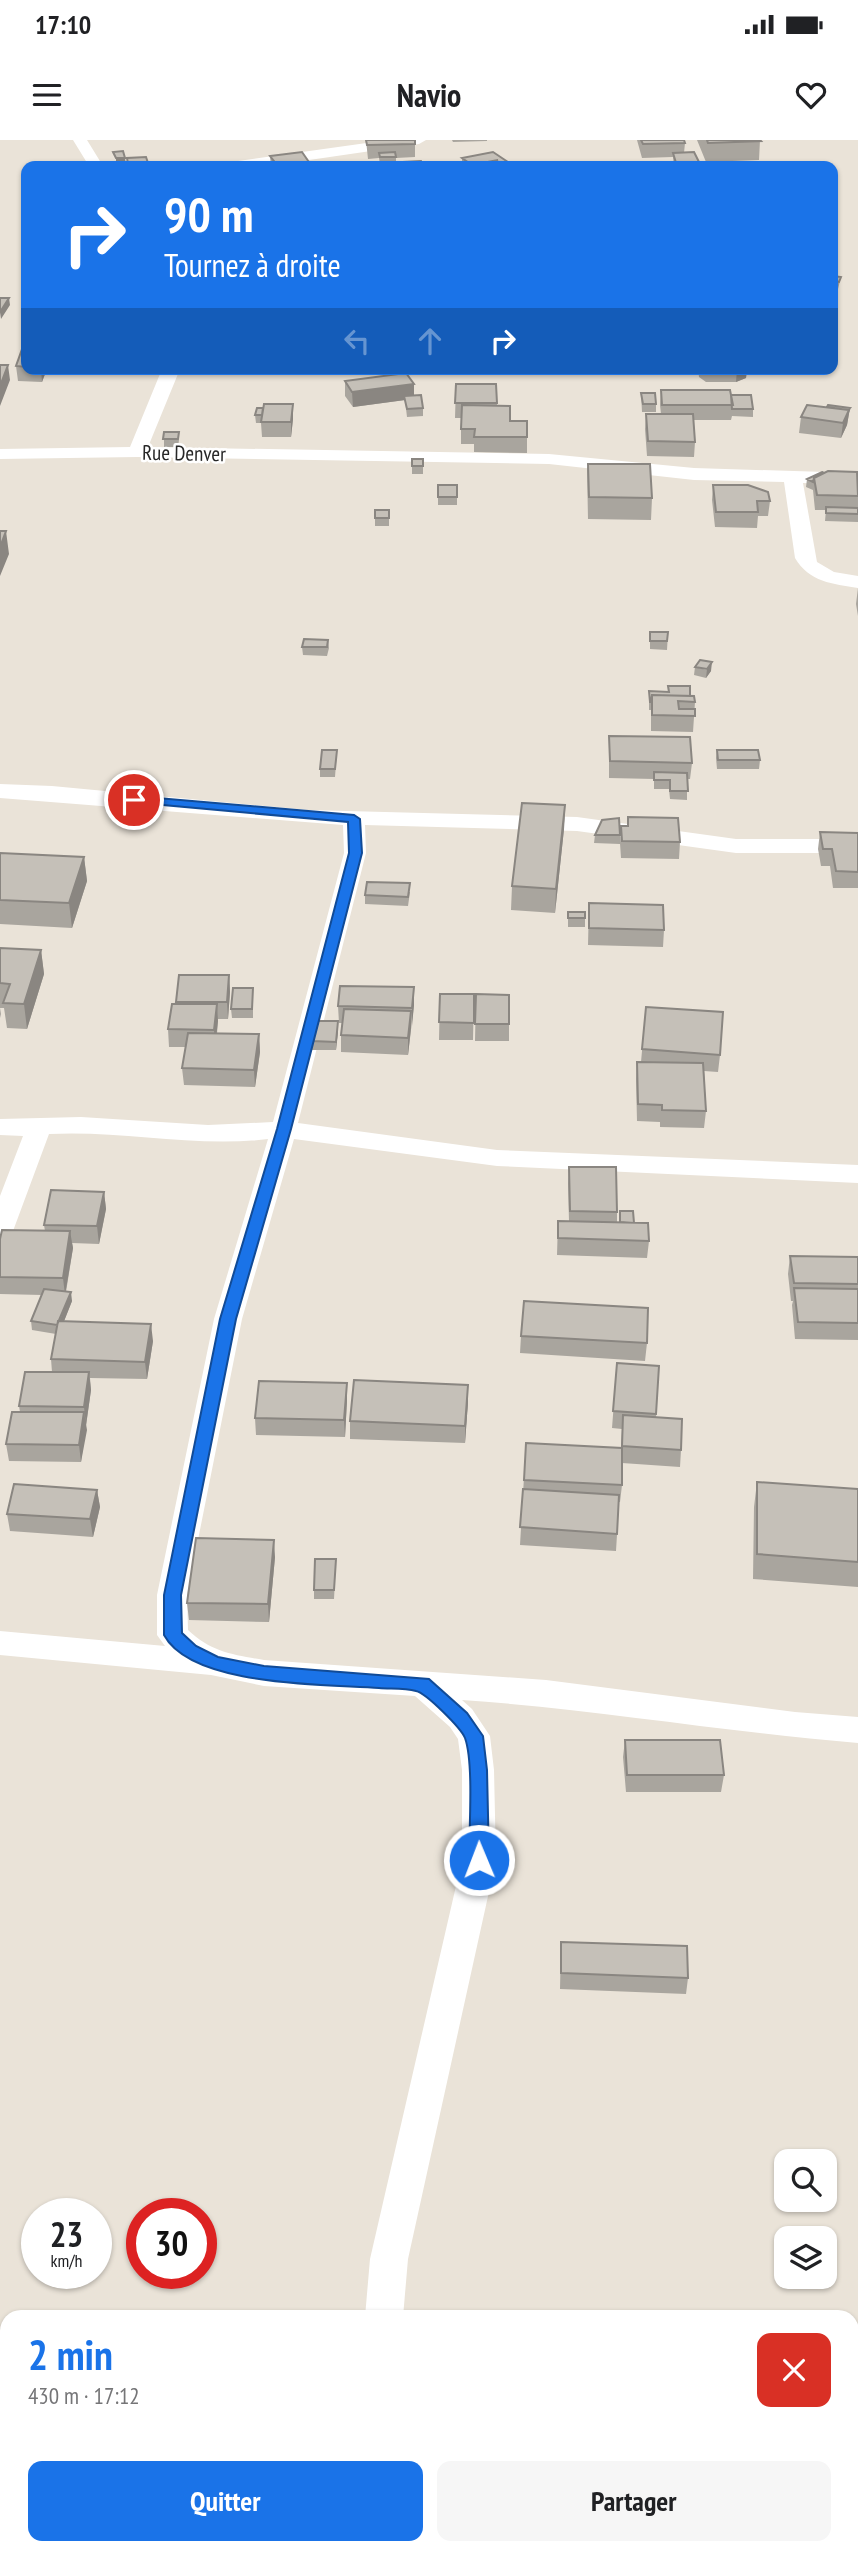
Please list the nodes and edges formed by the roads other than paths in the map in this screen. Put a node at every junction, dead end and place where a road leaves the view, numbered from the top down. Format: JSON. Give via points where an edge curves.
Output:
{"nodes":[{"id":1,"x":80,"y":140,"type":"edge"},
{"id":2,"x":419,"y":140,"type":"edge"},
{"id":3,"x":93,"y":161,"type":"edge"},
{"id":4,"x":273,"y":161,"type":"edge"},
{"id":5,"x":168,"y":375,"type":"edge"},
{"id":6,"x":137,"y":452,"type":"junction"},
{"id":7,"x":0,"y":454,"type":"edge"},
{"id":8,"x":793,"y":478,"type":"junction"},
{"id":9,"x":858,"y":479,"type":"edge"},
{"id":10,"x":858,"y":582,"type":"edge"},
{"id":11,"x":0,"y":791,"type":"edge"},
{"id":12,"x":354,"y":819,"type":"junction"},
{"id":13,"x":858,"y":846,"type":"edge"},
{"id":14,"x":0,"y":1127,"type":"edge"},
{"id":15,"x":39,"y":1127,"type":"junction"},
{"id":16,"x":284,"y":1129,"type":"junction"},
{"id":17,"x":858,"y":1174,"type":"edge"},
{"id":18,"x":0,"y":1231,"type":"edge"},
{"id":19,"x":0,"y":1643,"type":"edge"},
{"id":20,"x":215,"y":1664,"type":"junction"},
{"id":21,"x":422,"y":1684,"type":"junction"},
{"id":22,"x":858,"y":1730,"type":"edge"},
{"id":23,"x":385,"y":2310,"type":"edge"}],
"edges":[{"from":1,"to":3,"type":"street"},
{"from":2,"to":4,"type":"street"},
{"from":5,"to":6,"type":"street"},
{"from":6,"to":7,"type":"street","name":"Rue Denver"},
{"from":6,"to":8,"type":"street","name":"Rue Denver","via":[[561,460],[694,474]]},
{"from":8,"to":9,"type":"street","name":"Rue Denver"},
{"from":8,"to":10,"type":"street","via":[[808,567]]},
{"from":11,"to":12,"type":"street"},
{"from":12,"to":13,"type":"street","via":[[541,822],[736,846]]},
{"from":12,"to":16,"type":"street","via":[[355,853]]},
{"from":14,"to":15,"type":"street"},
{"from":15,"to":16,"type":"street","via":[[78,1125],[219,1134]]},
{"from":15,"to":18,"type":"street"},
{"from":16,"to":17,"type":"street","via":[[496,1158]]},
{"from":16,"to":20,"type":"street","via":[[228,1319],[172,1595],[173,1635],[190,1651]]},
{"from":19,"to":20,"type":"street"},
{"from":20,"to":21,"type":"street","via":[[264,1673]]},
{"from":21,"to":22,"type":"street","via":[[546,1693]]},
{"from":21,"to":23,"type":"street","via":[[461,1718],[474,1736],[479,1860],[389,2259]]}]}
